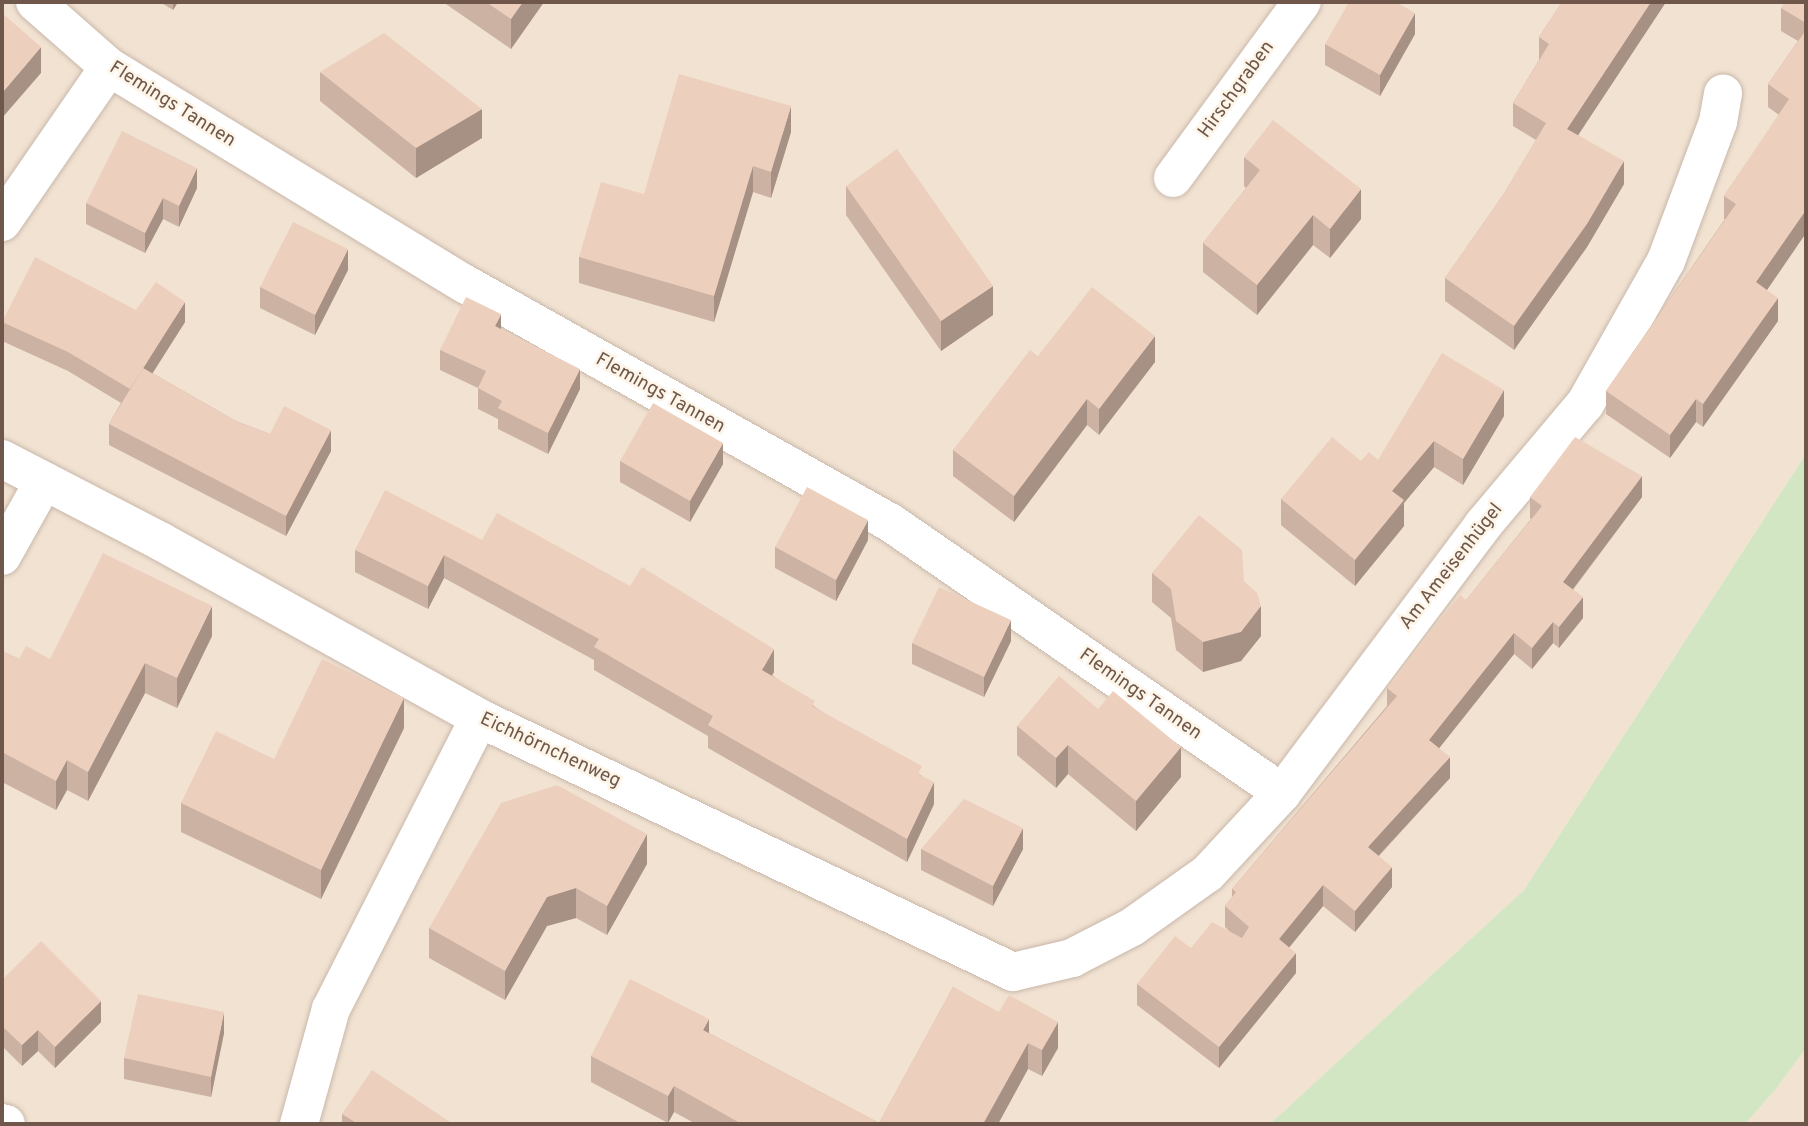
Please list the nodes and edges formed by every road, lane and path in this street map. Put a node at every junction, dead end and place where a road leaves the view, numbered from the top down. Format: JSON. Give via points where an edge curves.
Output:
{"nodes":[{"id":1,"x":35,"y":2,"type":"edge"},
{"id":2,"x":1302,"y":2,"type":"edge"},
{"id":3,"x":109,"y":67,"type":"junction"},
{"id":4,"x":1723,"y":93,"type":"dead end"},
{"id":5,"x":1173,"y":178,"type":"dead end"},
{"id":6,"x":2,"y":222,"type":"edge"},
{"id":7,"x":2,"y":459,"type":"edge"},
{"id":8,"x":44,"y":481,"type":"junction"},
{"id":9,"x":2,"y":556,"type":"edge"},
{"id":10,"x":479,"y":718,"type":"junction"},
{"id":11,"x":1282,"y":793,"type":"junction"},
{"id":12,"x":1072,"y":958,"type":"joint"},
{"id":13,"x":299,"y":1124,"type":"edge"}],
"edges":[{"from":1,"to":3,"type":"street","name":"Flemings Tannen"},
{"from":2,"to":5,"type":"street","name":"Hirschgraben"},
{"from":3,"to":6,"type":"street"},
{"from":3,"to":11,"type":"street","name":"Flemings Tannen","via":[[465,284],[891,523]]},
{"from":4,"to":11,"type":"street","name":"Am Ameisenhügel","via":[[1718,122],[1666,261],[1585,404],[1483,525]]},
{"from":7,"to":8,"type":"street","name":"Eichhörnchenweg"},
{"from":8,"to":9,"type":"street"},
{"from":8,"to":10,"type":"street","name":"Eichhörnchenweg"},
{"from":10,"to":12,"type":"street","name":"Eichhörnchenweg","via":[[1013,972]]},
{"from":10,"to":13,"type":"street","via":[[331,1009]]},
{"from":11,"to":12,"type":"street","name":"Am Ameisenhügel","via":[[1208,873],[1132,927]]}]}
